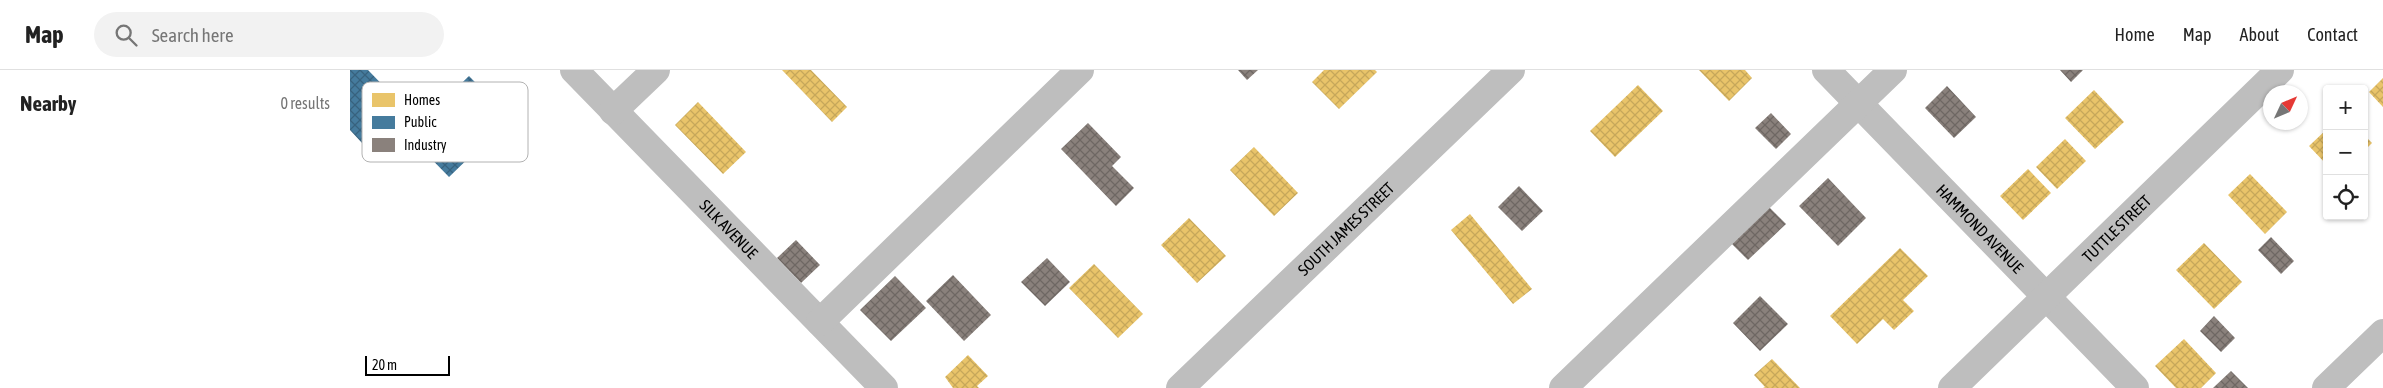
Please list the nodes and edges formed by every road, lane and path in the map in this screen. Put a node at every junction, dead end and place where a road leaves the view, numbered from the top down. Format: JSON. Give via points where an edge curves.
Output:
{"nodes":[{"id":1,"x":574,"y":70,"type":"edge"},
{"id":2,"x":656,"y":70,"type":"edge"},
{"id":3,"x":1080,"y":70,"type":"edge"},
{"id":4,"x":1511,"y":70,"type":"edge"},
{"id":5,"x":1826,"y":70,"type":"edge"},
{"id":6,"x":1892,"y":70,"type":"edge"},
{"id":7,"x":2280,"y":70,"type":"edge"},
{"id":8,"x":1858,"y":103,"type":"junction"},
{"id":9,"x":613,"y":111,"type":"junction"},
{"id":10,"x":2046,"y":297,"type":"junction"},
{"id":11,"x":820,"y":322,"type":"junction"},
{"id":12,"x":2383,"y":332,"type":"edge"},
{"id":13,"x":884,"y":388,"type":"edge"},
{"id":14,"x":1180,"y":388,"type":"edge"},
{"id":15,"x":1563,"y":388,"type":"edge"},
{"id":16,"x":1952,"y":388,"type":"edge"},
{"id":17,"x":2135,"y":388,"type":"edge"},
{"id":18,"x":2326,"y":388,"type":"edge"}],
"edges":[{"from":1,"to":9,"type":"street","name":"SILK AVENUE"},
{"from":2,"to":9,"type":"street"},
{"from":3,"to":11,"type":"street"},
{"from":4,"to":14,"type":"street","name":"SOUTH JAMES STREET"},
{"from":5,"to":8,"type":"street","name":"HAMMOND AVENUE"},
{"from":6,"to":8,"type":"street"},
{"from":7,"to":10,"type":"street","name":"TUTTLE STREET"},
{"from":8,"to":10,"type":"street","name":"HAMMOND AVENUE"},
{"from":8,"to":15,"type":"street"},
{"from":9,"to":11,"type":"street","name":"SILK AVENUE"},
{"from":10,"to":16,"type":"street","name":"TUTTLE STREET"},
{"from":10,"to":17,"type":"street","name":"HAMMOND AVENUE"},
{"from":11,"to":13,"type":"street","name":"SILK AVENUE"},
{"from":12,"to":18,"type":"street"}]}
